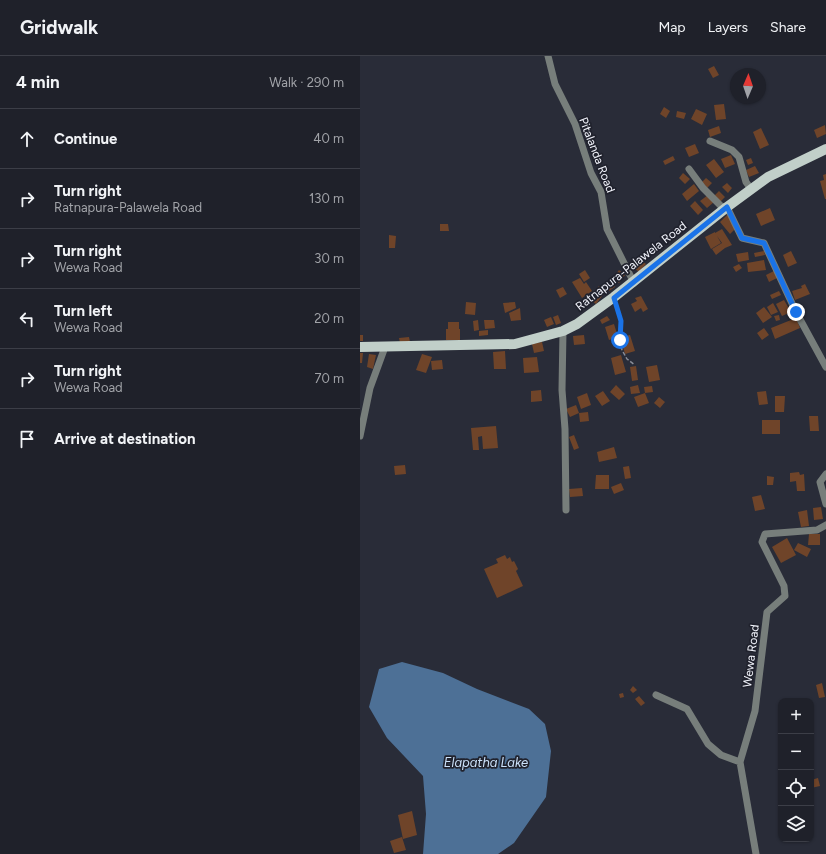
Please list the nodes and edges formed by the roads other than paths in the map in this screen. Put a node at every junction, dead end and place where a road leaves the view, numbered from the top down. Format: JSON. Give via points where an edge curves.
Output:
{"nodes":[{"id":1,"x":548,"y":56,"type":"edge"},
{"id":2,"x":710,"y":141,"type":"dead end"},
{"id":3,"x":826,"y":150,"type":"edge"},
{"id":4,"x":689,"y":169,"type":"dead end"},
{"id":5,"x":751,"y":189,"type":"junction"},
{"id":6,"x":726,"y":208,"type":"junction"},
{"id":7,"x":634,"y":283,"type":"junction"},
{"id":8,"x":563,"y":331,"type":"junction"},
{"id":9,"x":360,"y":347,"type":"edge"},
{"id":10,"x":385,"y":347,"type":"junction"},
{"id":11,"x":826,"y":367,"type":"edge"},
{"id":12,"x":360,"y":436,"type":"edge"},
{"id":13,"x":826,"y":474,"type":"edge"},
{"id":14,"x":826,"y":504,"type":"edge"},
{"id":15,"x":566,"y":510,"type":"dead end"},
{"id":16,"x":826,"y":525,"type":"edge"},
{"id":17,"x":656,"y":695,"type":"dead end"},
{"id":18,"x":740,"y":762,"type":"junction"},
{"id":19,"x":756,"y":854,"type":"edge"}],
"edges":[{"from":1,"to":7,"type":"street","name":"Pitalanda Road","via":[[555,84],[575,124],[591,173],[601,192],[607,229]]},
{"from":2,"to":5,"type":"street","via":[[732,150],[739,157],[746,182]]},
{"from":3,"to":5,"type":"main road","name":"Ratnapura-Palawela Road","via":[[768,177]]},
{"from":4,"to":6,"type":"street","via":[[703,188]]},
{"from":5,"to":6,"type":"main road","name":"Ratnapura-Palawela Road"},
{"from":6,"to":7,"type":"main road","name":"Ratnapura-Palawela Road"},
{"from":6,"to":11,"type":"street","via":[[742,238],[764,243],[796,312]]},
{"from":7,"to":8,"type":"main road","name":"Ratnapura-Palawela Road","via":[[577,324]]},
{"from":8,"to":10,"type":"main road","name":"Ratnapura-Palawela Road","via":[[514,344]]},
{"from":8,"to":15,"type":"street"},
{"from":9,"to":10,"type":"main road","name":"Ratnapura-Palawela Road"},
{"from":10,"to":12,"type":"street","via":[[370,388]]},
{"from":13,"to":14,"type":"street","via":[[820,482]]},
{"from":16,"to":18,"type":"street","name":"Wewa Road","via":[[818,530],[765,534],[762,542],[784,586],[785,596],[767,612],[755,711]]},
{"from":17,"to":18,"type":"street","via":[[686,709],[708,744],[721,755]]},
{"from":18,"to":19,"type":"street","name":"Wewa Road"}]}
